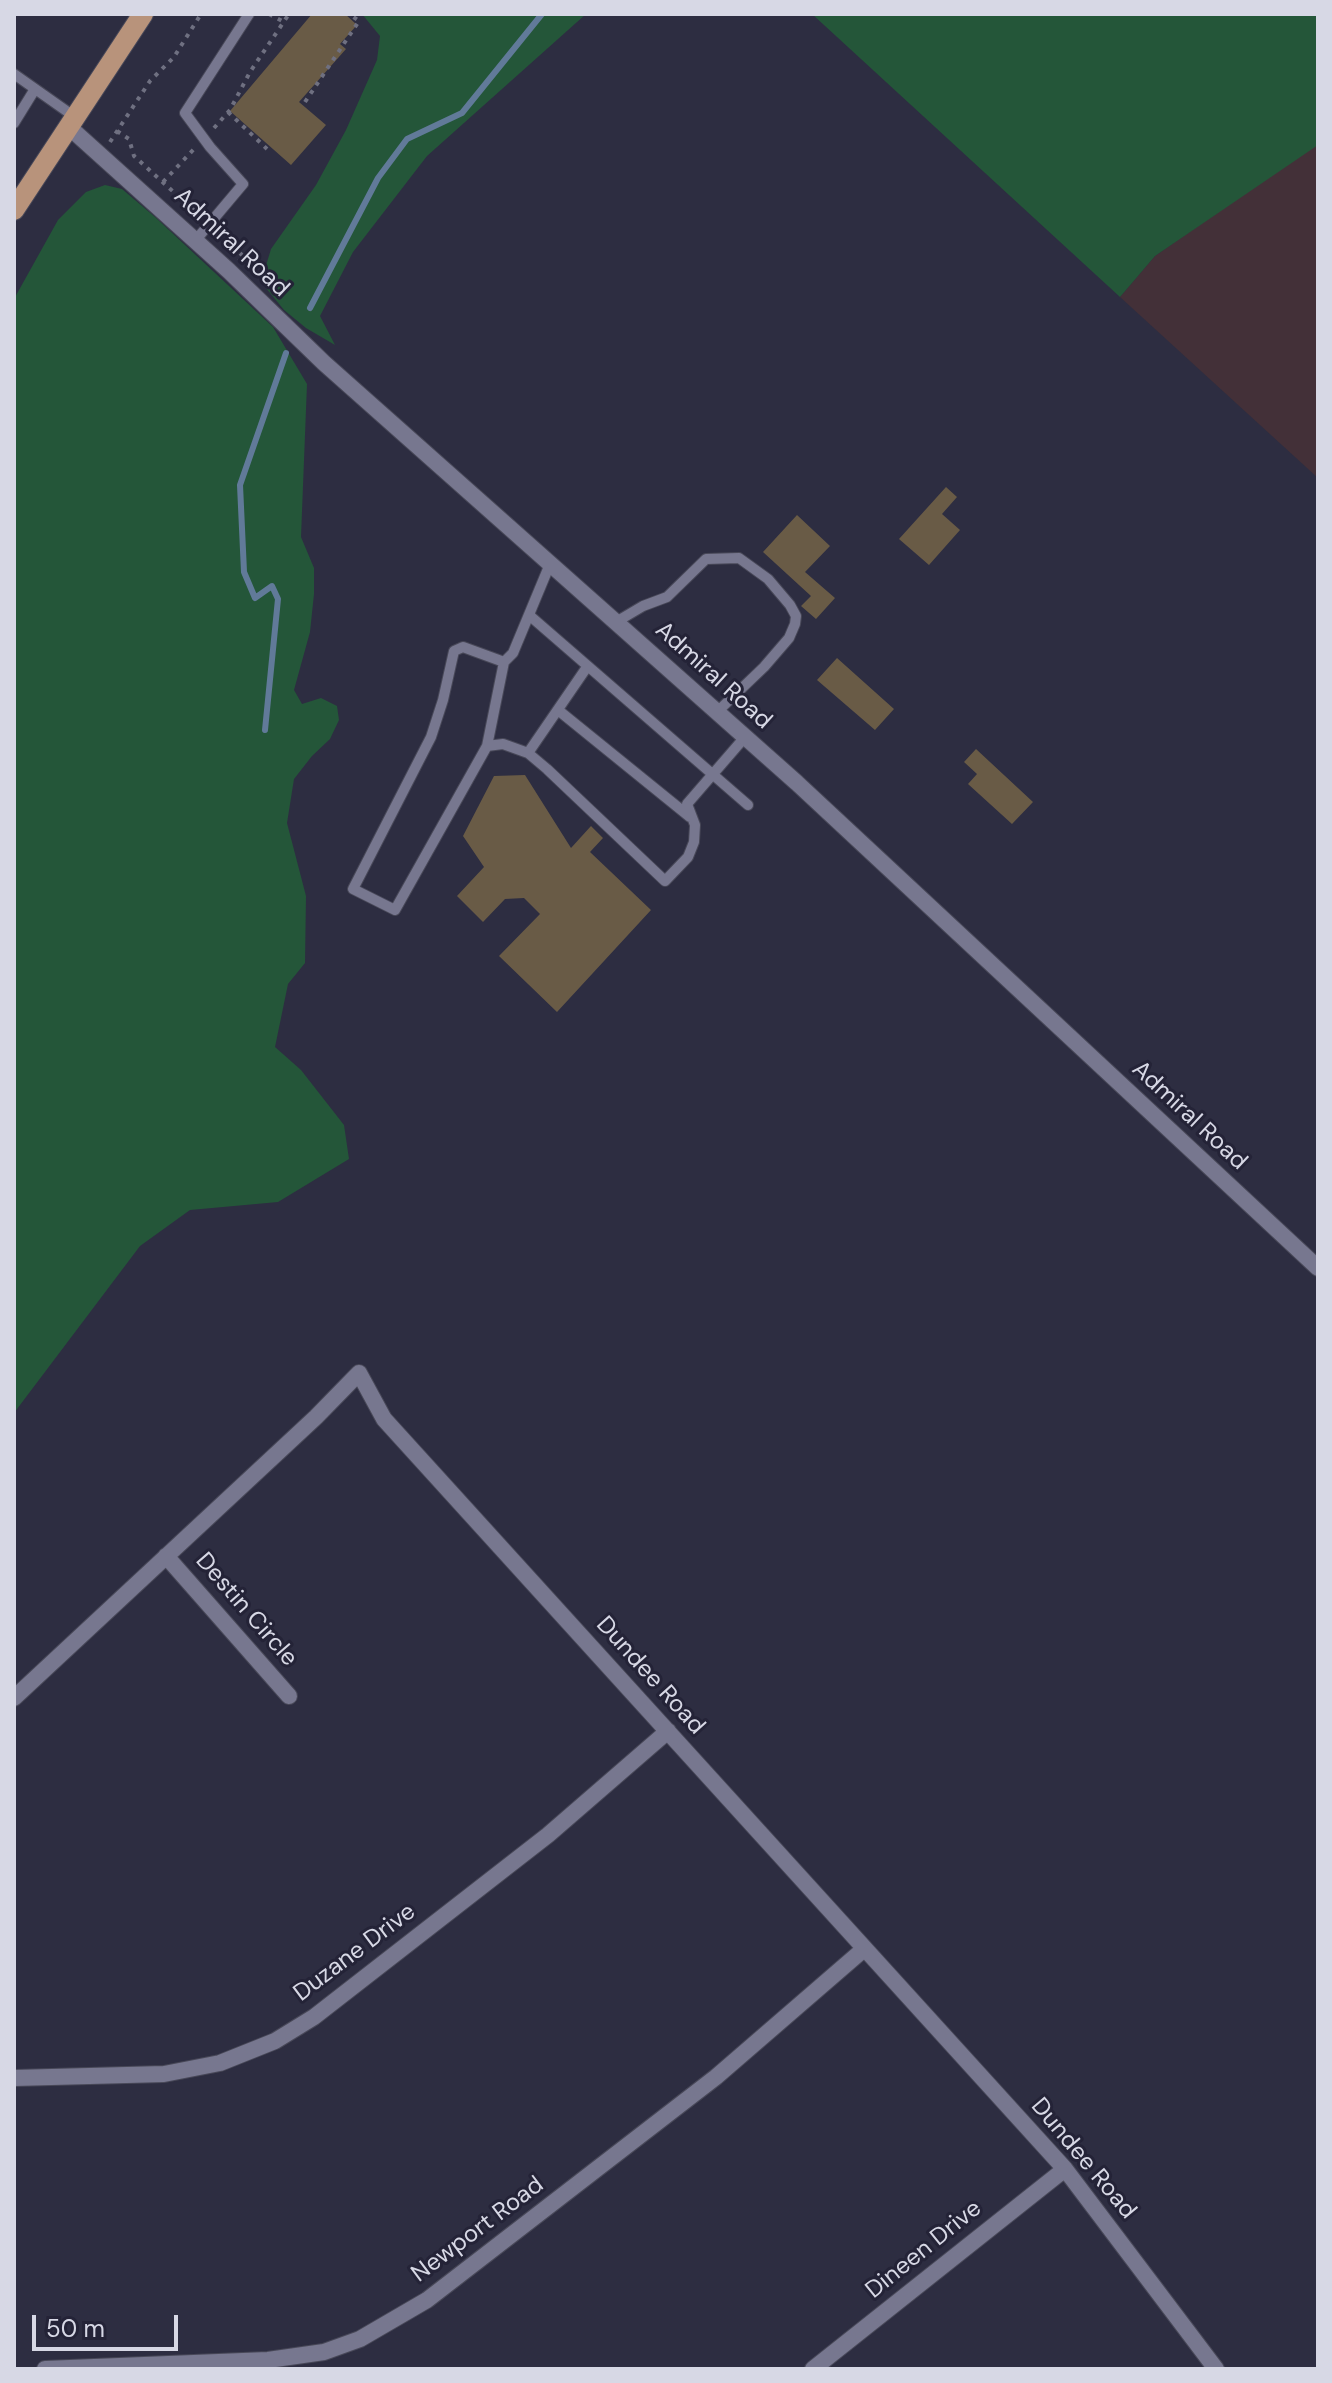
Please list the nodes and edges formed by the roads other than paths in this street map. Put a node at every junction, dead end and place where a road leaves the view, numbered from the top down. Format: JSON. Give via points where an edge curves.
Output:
{"nodes":[{"id":1,"x":143,"y":14,"type":"edge"},
{"id":2,"x":249,"y":14,"type":"edge"},
{"id":3,"x":14,"y":74,"type":"edge"},
{"id":4,"x":35,"y":89,"type":"junction"},
{"id":5,"x":72,"y":122,"type":"junction"},
{"id":6,"x":14,"y":123,"type":"edge"},
{"id":7,"x":17,"y":200,"type":"edge"},
{"id":8,"x":195,"y":241,"type":"junction"},
{"id":9,"x":550,"y":564,"type":"junction"},
{"id":10,"x":529,"y":615,"type":"junction"},
{"id":11,"x":616,"y":622,"type":"junction"},
{"id":12,"x":504,"y":662,"type":"junction"},
{"id":13,"x":587,"y":667,"type":"junction"},
{"id":14,"x":558,"y":710,"type":"junction"},
{"id":15,"x":717,"y":712,"type":"junction"},
{"id":16,"x":745,"y":737,"type":"junction"},
{"id":17,"x":487,"y":746,"type":"junction"},
{"id":18,"x":528,"y":753,"type":"junction"},
{"id":19,"x":712,"y":775,"type":"junction"},
{"id":20,"x":748,"y":805,"type":"dead end"},
{"id":21,"x":692,"y":818,"type":"junction"},
{"id":22,"x":1318,"y":1268,"type":"edge"},
{"id":23,"x":166,"y":1556,"type":"junction"},
{"id":24,"x":289,"y":1696,"type":"dead end"},
{"id":25,"x":14,"y":1698,"type":"edge"},
{"id":26,"x":668,"y":1731,"type":"junction"},
{"id":27,"x":864,"y":1949,"type":"junction"},
{"id":28,"x":14,"y":2078,"type":"edge"},
{"id":29,"x":1065,"y":2169,"type":"junction"},
{"id":30,"x":45,"y":2369,"type":"edge"},
{"id":31,"x":813,"y":2369,"type":"edge"},
{"id":32,"x":1216,"y":2369,"type":"edge"}],
"edges":[{"from":1,"to":5,"type":"main road"},
{"from":2,"to":8,"type":"lane","via":[[185,113],[243,184]]},
{"from":3,"to":4,"type":"lane"},
{"from":4,"to":5,"type":"lane"},
{"from":4,"to":6,"type":"lane"},
{"from":5,"to":7,"type":"main road"},
{"from":5,"to":8,"type":"street","name":"Admiral Road","via":[[101,156]]},
{"from":8,"to":9,"type":"street","name":"Admiral Road"},
{"from":9,"to":10,"type":"lane"},
{"from":9,"to":11,"type":"street","name":"Admiral Road"},
{"from":10,"to":12,"type":"lane"},
{"from":10,"to":13,"type":"lane"},
{"from":11,"to":15,"type":"street","name":"Admiral Road"},
{"from":11,"to":15,"type":"lane","via":[[667,597],[706,559],[739,558],[768,579],[790,605],[795,624],[764,667]]},
{"from":12,"to":17,"type":"lane"},
{"from":12,"to":17,"type":"lane","via":[[463,647],[454,651],[431,737],[353,889],[395,910]]},
{"from":13,"to":14,"type":"lane"},
{"from":13,"to":19,"type":"lane"},
{"from":14,"to":18,"type":"lane"},
{"from":14,"to":21,"type":"lane"},
{"from":15,"to":16,"type":"street","name":"Admiral Road"},
{"from":16,"to":19,"type":"lane"},
{"from":16,"to":22,"type":"street","name":"Admiral Road"},
{"from":17,"to":18,"type":"lane","via":[[503,744]]},
{"from":18,"to":21,"type":"lane","via":[[665,881],[688,857],[694,842]]},
{"from":19,"to":20,"type":"lane"},
{"from":19,"to":21,"type":"lane","via":[[687,804]]},
{"from":23,"to":24,"type":"street","name":"Destin Circle"},
{"from":23,"to":25,"type":"street","name":"Dundee Road"},
{"from":23,"to":26,"type":"street","name":"Dundee Road","via":[[359,1373],[384,1419]]},
{"from":26,"to":27,"type":"street","name":"Dundee Road"},
{"from":26,"to":28,"type":"street","name":"Duzane Drive","via":[[548,1835],[314,2017],[275,2041],[220,2063],[164,2074]]},
{"from":27,"to":29,"type":"street","name":"Dundee Road"},
{"from":27,"to":30,"type":"street","name":"Newport Road","via":[[691,2097],[427,2300],[360,2339],[324,2352],[268,2360]]},
{"from":29,"to":31,"type":"street","name":"Dineen Drive"},
{"from":29,"to":32,"type":"street","name":"Dundee Road"}]}
